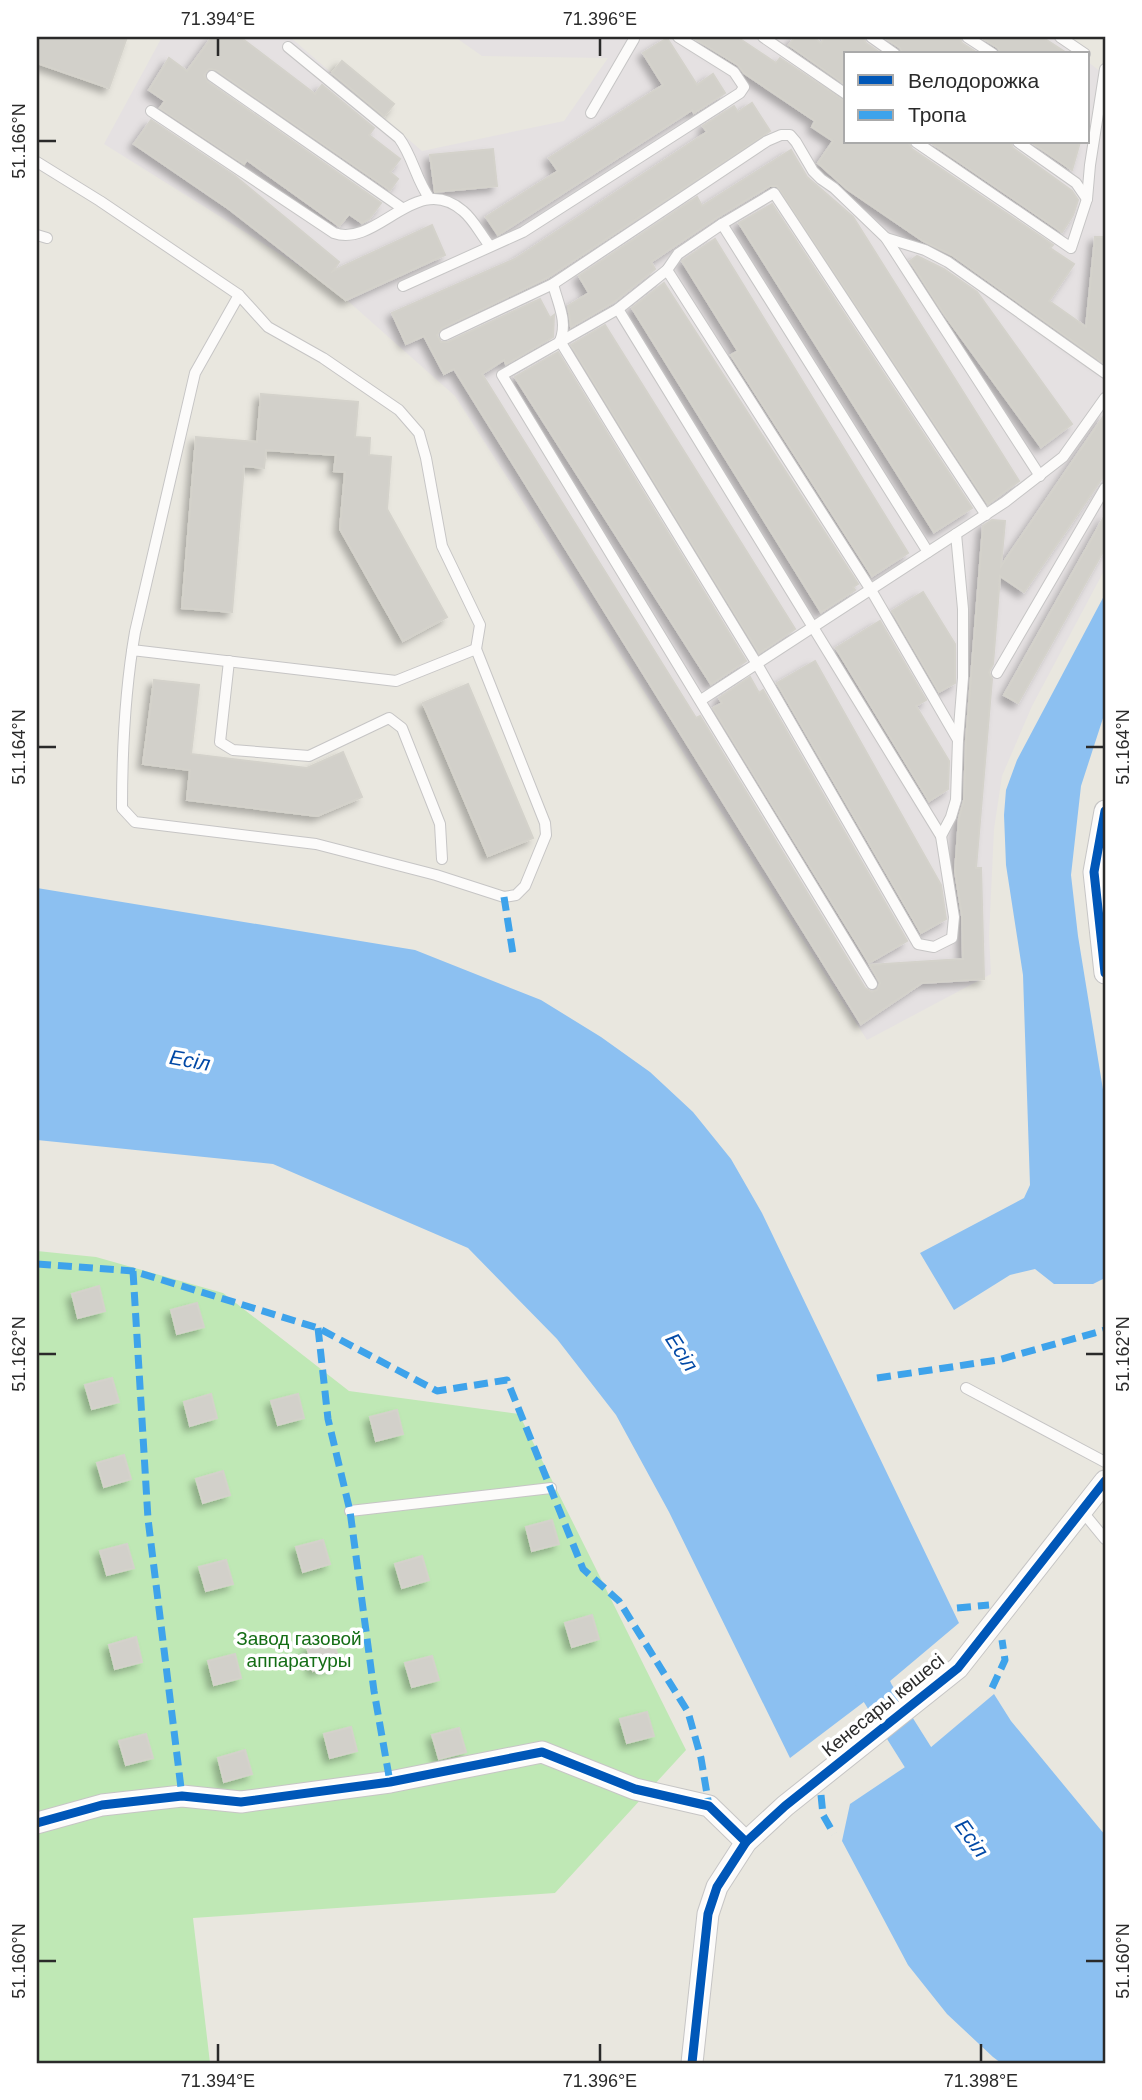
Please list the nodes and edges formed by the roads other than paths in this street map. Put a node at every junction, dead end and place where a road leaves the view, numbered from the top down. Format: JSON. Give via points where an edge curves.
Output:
{"nodes":[{"id":1,"x":678,"y":37,"type":"edge"},
{"id":2,"x":763,"y":37,"type":"edge"},
{"id":3,"x":871,"y":37,"type":"edge"},
{"id":4,"x":967,"y":37,"type":"edge"},
{"id":5,"x":1060,"y":37,"type":"edge"},
{"id":6,"x":632,"y":38,"type":"edge"},
{"id":7,"x":288,"y":47,"type":"dead end"},
{"id":8,"x":892,"y":52,"type":"edge"},
{"id":9,"x":990,"y":52,"type":"edge"},
{"id":10,"x":1082,"y":52,"type":"edge"},
{"id":11,"x":1090,"y":58,"type":"edge"},
{"id":12,"x":1105,"y":69,"type":"edge"},
{"id":13,"x":212,"y":76,"type":"dead end"},
{"id":14,"x":844,"y":93,"type":"edge"},
{"id":15,"x":151,"y":111,"type":"dead end"},
{"id":16,"x":591,"y":113,"type":"dead end"},
{"id":17,"x":1092,"y":117,"type":"edge"},
{"id":18,"x":919,"y":144,"type":"edge"},
{"id":19,"x":1021,"y":144,"type":"edge"},
{"id":20,"x":37,"y":162,"type":"edge"},
{"id":21,"x":430,"y":199,"type":"junction"},
{"id":22,"x":1087,"y":199,"type":"junction"},
{"id":23,"x":402,"y":208,"type":"junction"},
{"id":24,"x":722,"y":224,"type":"junction"},
{"id":25,"x":886,"y":238,"type":"junction"},
{"id":26,"x":489,"y":246,"type":"junction"},
{"id":27,"x":667,"y":270,"type":"junction"},
{"id":28,"x":553,"y":284,"type":"junction"},
{"id":29,"x":403,"y":286,"type":"dead end"},
{"id":30,"x":239,"y":295,"type":"junction"},
{"id":31,"x":618,"y":309,"type":"junction"},
{"id":32,"x":445,"y":335,"type":"dead end"},
{"id":33,"x":561,"y":341,"type":"junction"},
{"id":34,"x":1105,"y":373,"type":"edge"},
{"id":35,"x":1105,"y":398,"type":"edge"},
{"id":36,"x":1040,"y":475,"type":"junction"},
{"id":37,"x":1105,"y":488,"type":"edge"},
{"id":38,"x":986,"y":515,"type":"junction"},
{"id":39,"x":956,"y":534,"type":"junction"},
{"id":40,"x":928,"y":552,"type":"junction"},
{"id":41,"x":871,"y":590,"type":"junction"},
{"id":42,"x":813,"y":627,"type":"junction"},
{"id":43,"x":476,"y":649,"type":"junction"},
{"id":44,"x":132,"y":650,"type":"junction"},
{"id":45,"x":229,"y":661,"type":"junction"},
{"id":46,"x":757,"y":664,"type":"junction"},
{"id":47,"x":997,"y":673,"type":"dead end"},
{"id":48,"x":701,"y":700,"type":"junction"},
{"id":49,"x":958,"y":740,"type":"junction"},
{"id":50,"x":1105,"y":811,"type":"edge"},
{"id":51,"x":942,"y":836,"type":"junction"},
{"id":52,"x":442,"y":859,"type":"dead end"},
{"id":53,"x":1105,"y":973,"type":"edge"},
{"id":54,"x":872,"y":984,"type":"dead end"},
{"id":55,"x":966,"y":1388,"type":"dead end"},
{"id":56,"x":1105,"y":1462,"type":"edge"},
{"id":57,"x":1105,"y":1481,"type":"edge"},
{"id":58,"x":551,"y":1488,"type":"dead end"},
{"id":59,"x":350,"y":1511,"type":"dead end"},
{"id":60,"x":1082,"y":1511,"type":"junction"},
{"id":61,"x":1105,"y":1539,"type":"edge"},
{"id":62,"x":37,"y":1823,"type":"edge"},
{"id":63,"x":746,"y":1842,"type":"junction"},
{"id":64,"x":692,"y":2063,"type":"edge"}],
"edges":[{"from":1,"to":26,"type":"lane","via":[[734,72],[744,87],[740,93],[523,232]]},
{"from":2,"to":14,"type":"lane"},
{"from":3,"to":8,"type":"lane"},
{"from":4,"to":9,"type":"lane"},
{"from":5,"to":10,"type":"lane"},
{"from":6,"to":16,"type":"lane"},
{"from":7,"to":21,"type":"lane","via":[[399,138]]},
{"from":11,"to":12,"type":"lane"},
{"from":12,"to":17,"type":"lane"},
{"from":13,"to":23,"type":"lane"},
{"from":15,"to":23,"type":"lane","via":[[334,233],[357,235]]},
{"from":17,"to":22,"type":"lane"},
{"from":18,"to":22,"type":"lane","via":[[1071,248]]},
{"from":19,"to":22,"type":"lane","via":[[1076,183]]},
{"from":20,"to":30,"type":"lane"},
{"from":21,"to":23,"type":"lane"},
{"from":21,"to":26,"type":"lane","via":[[452,202],[466,213]]},
{"from":24,"to":27,"type":"lane","via":[[678,254]]},
{"from":24,"to":38,"type":"lane","via":[[774,193]]},
{"from":24,"to":40,"type":"lane"},
{"from":25,"to":28,"type":"lane","via":[[813,171],[790,135],[781,135]]},
{"from":25,"to":34,"type":"lane","via":[[948,262]]},
{"from":25,"to":36,"type":"lane"},
{"from":26,"to":29,"type":"lane"},
{"from":27,"to":31,"type":"lane"},
{"from":27,"to":41,"type":"lane"},
{"from":28,"to":32,"type":"lane"},
{"from":28,"to":33,"type":"lane","via":[[564,322]]},
{"from":30,"to":43,"type":"lane","via":[[268,327],[371,390],[399,410],[419,433],[442,546],[480,625]]},
{"from":30,"to":44,"type":"lane","via":[[195,373]]},
{"from":31,"to":33,"type":"lane"},
{"from":31,"to":42,"type":"lane"},
{"from":33,"to":46,"type":"lane"},
{"from":33,"to":48,"type":"lane","via":[[502,375]]},
{"from":35,"to":36,"type":"lane","via":[[1063,457]]},
{"from":36,"to":38,"type":"lane"},
{"from":37,"to":47,"type":"lane"},
{"from":38,"to":39,"type":"lane"},
{"from":39,"to":40,"type":"lane"},
{"from":39,"to":49,"type":"lane","via":[[963,609]]},
{"from":40,"to":41,"type":"lane"},
{"from":41,"to":42,"type":"lane"},
{"from":41,"to":49,"type":"lane"},
{"from":42,"to":46,"type":"lane"},
{"from":42,"to":51,"type":"lane"},
{"from":43,"to":44,"type":"lane","via":[[545,823],[546,835],[525,886],[516,895],[504,897],[316,845],[135,822],[122,808]]},
{"from":43,"to":45,"type":"lane","via":[[396,681]]},
{"from":44,"to":45,"type":"lane"},
{"from":45,"to":52,"type":"lane","via":[[220,742],[233,750],[309,757],[388,718],[402,728],[440,824]]},
{"from":46,"to":48,"type":"lane"},
{"from":46,"to":51,"type":"lane","via":[[918,944],[925,947],[952,938],[952,894]]},
{"from":48,"to":54,"type":"lane"},
{"from":49,"to":51,"type":"lane","via":[[956,800]]},
{"from":50,"to":53,"type":"street","via":[[1094,872]]},
{"from":55,"to":56,"type":"lane"},
{"from":57,"to":60,"type":"street","name":"Кенесары көшесі"},
{"from":58,"to":59,"type":"lane"},
{"from":60,"to":61,"type":"lane"},
{"from":60,"to":63,"type":"street","name":"Кенесары көшесі","via":[[958,1668]]},
{"from":62,"to":63,"type":"street","via":[[102,1805],[182,1796],[241,1802],[377,1784],[542,1752],[635,1789],[709,1806]]},
{"from":63,"to":64,"type":"street","name":"Кенесары көшесі","via":[[717,1887],[708,1914]]}]}
